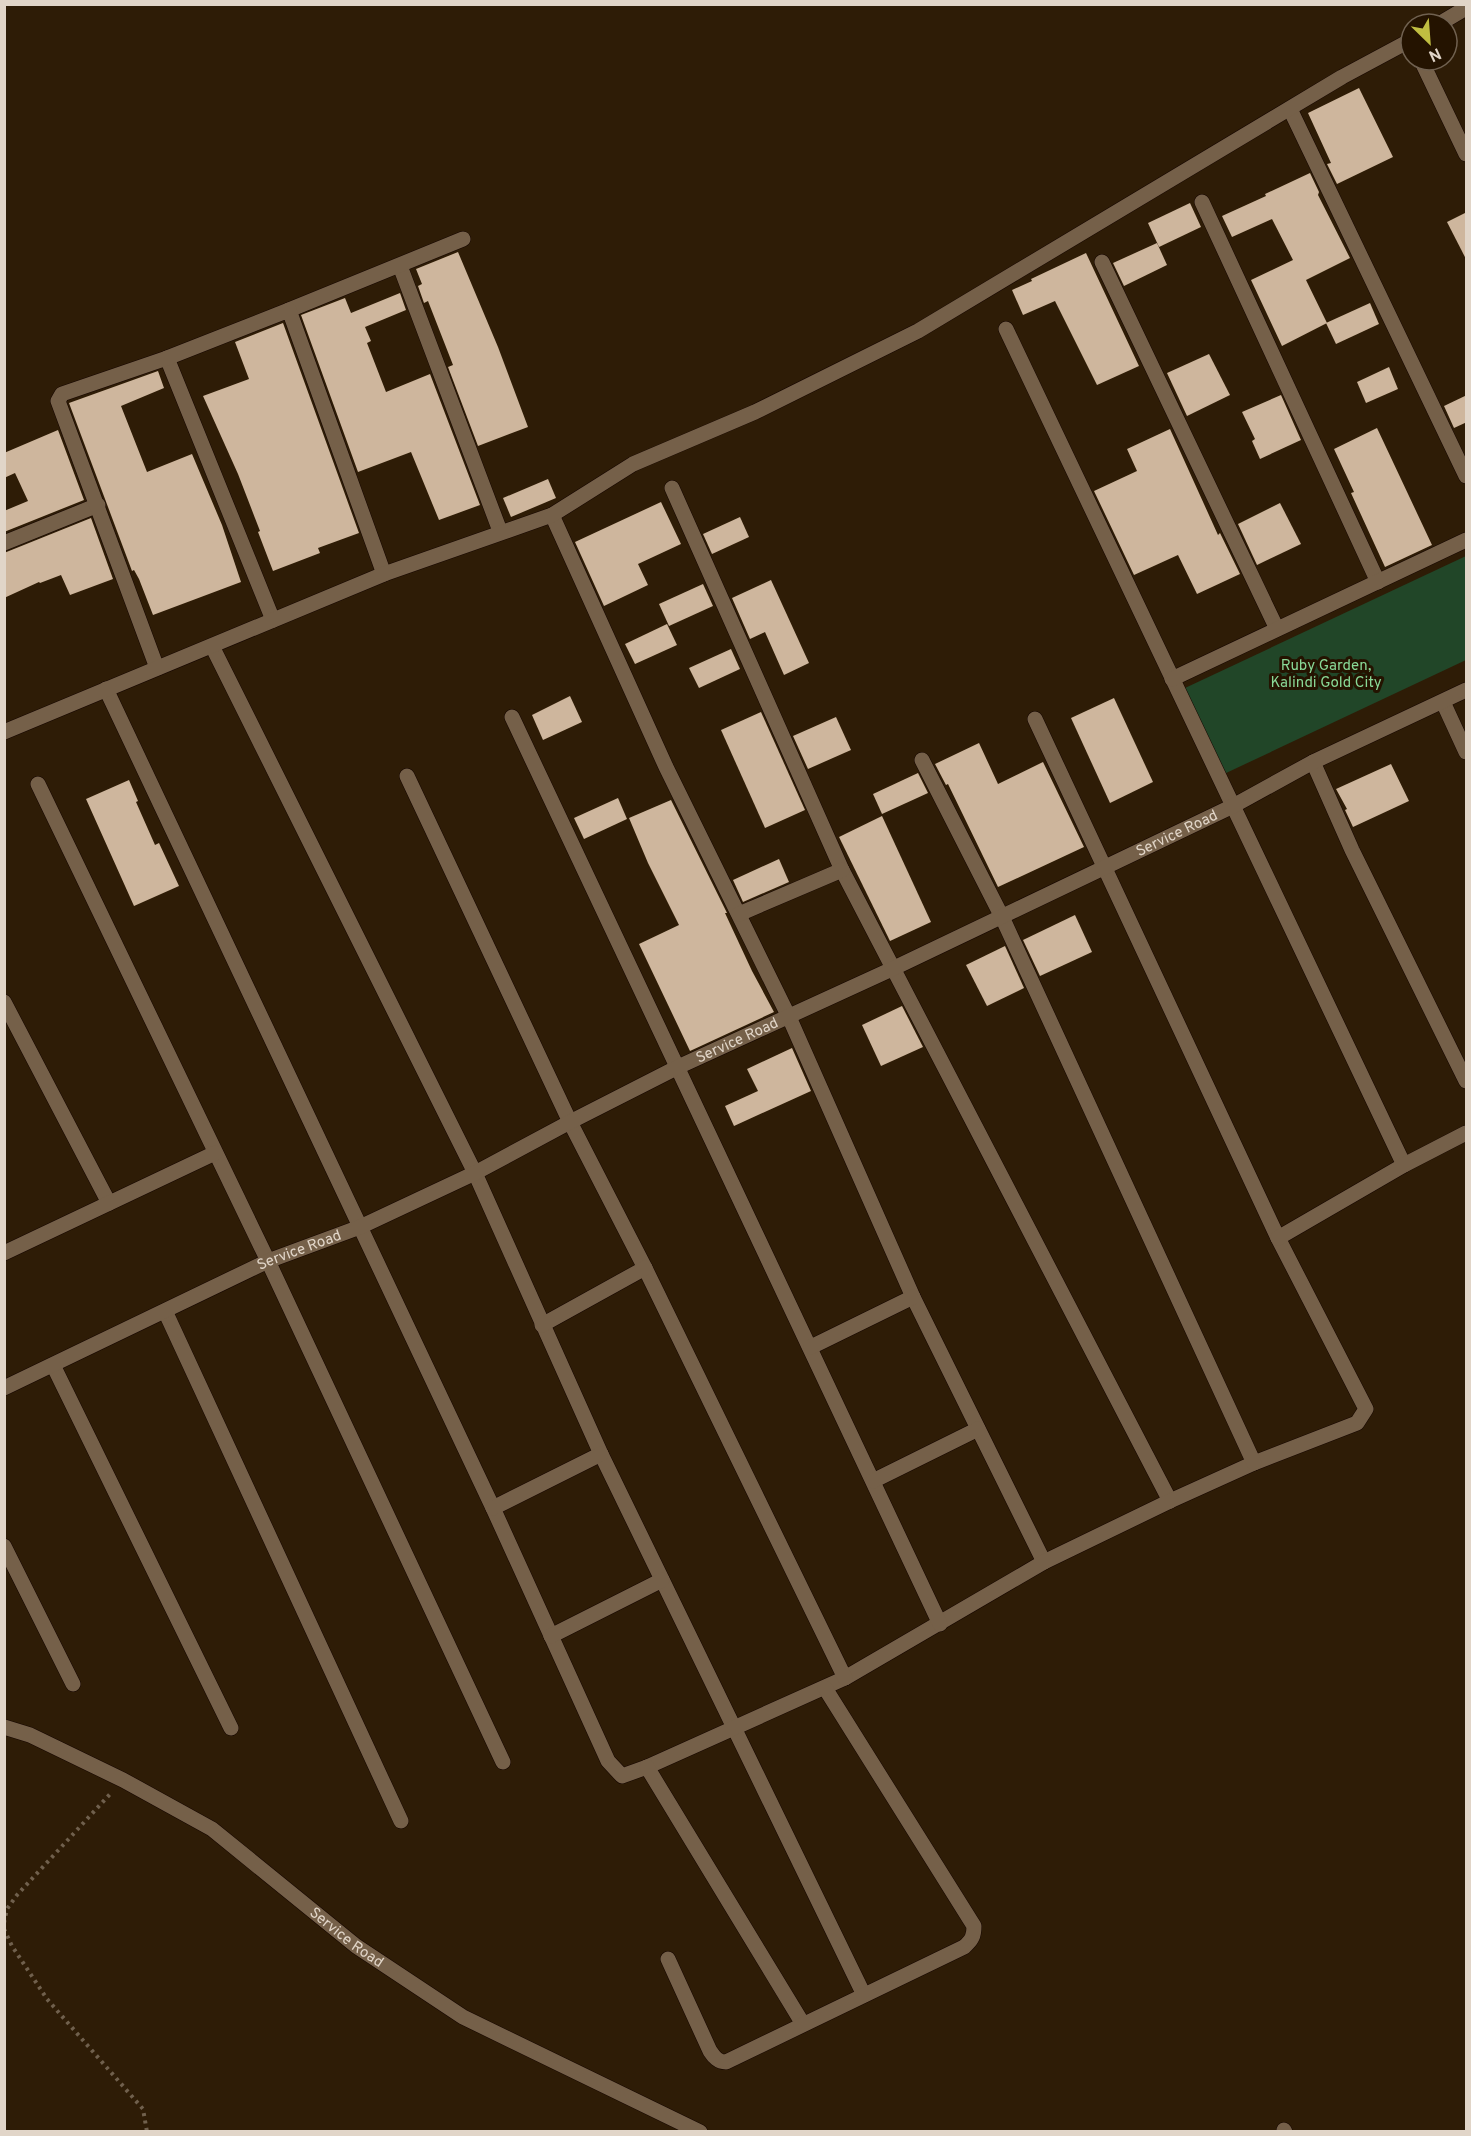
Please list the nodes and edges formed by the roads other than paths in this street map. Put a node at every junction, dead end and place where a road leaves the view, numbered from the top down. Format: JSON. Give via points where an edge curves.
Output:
{"nodes":[{"id":1,"x":1399,"y":46,"type":"edge"},
{"id":2,"x":1427,"y":72,"type":"edge"},
{"id":3,"x":1290,"y":109,"type":"junction"},
{"id":4,"x":1467,"y":154,"type":"edge"},
{"id":5,"x":1202,"y":201,"type":"dead end"},
{"id":6,"x":463,"y":239,"type":"dead end"},
{"id":7,"x":1102,"y":262,"type":"dead end"},
{"id":8,"x":400,"y":266,"type":"junction"},
{"id":9,"x":289,"y":310,"type":"junction"},
{"id":10,"x":1006,"y":329,"type":"dead end"},
{"id":11,"x":167,"y":358,"type":"junction"},
{"id":12,"x":1467,"y":476,"type":"edge"},
{"id":13,"x":672,"y":488,"type":"dead end"},
{"id":14,"x":98,"y":505,"type":"junction"},
{"id":15,"x":552,"y":514,"type":"junction"},
{"id":16,"x":500,"y":531,"type":"junction"},
{"id":17,"x":1467,"y":540,"type":"edge"},
{"id":18,"x":4,"y":543,"type":"edge"},
{"id":19,"x":384,"y":574,"type":"junction"},
{"id":20,"x":1378,"y":582,"type":"junction"},
{"id":21,"x":273,"y":620,"type":"junction"},
{"id":22,"x":1277,"y":629,"type":"junction"},
{"id":23,"x":212,"y":646,"type":"junction"},
{"id":24,"x":156,"y":668,"type":"junction"},
{"id":25,"x":1172,"y":679,"type":"junction"},
{"id":26,"x":106,"y":689,"type":"junction"},
{"id":27,"x":1467,"y":690,"type":"edge"},
{"id":28,"x":1443,"y":702,"type":"junction"},
{"id":29,"x":512,"y":717,"type":"dead end"},
{"id":30,"x":1035,"y":719,"type":"dead end"},
{"id":31,"x":4,"y":732,"type":"edge"},
{"id":32,"x":1467,"y":752,"type":"edge"},
{"id":33,"x":922,"y":760,"type":"dead end"},
{"id":34,"x":1313,"y":762,"type":"junction"},
{"id":35,"x":407,"y":776,"type":"dead end"},
{"id":36,"x":38,"y":784,"type":"dead end"},
{"id":37,"x":1233,"y":806,"type":"junction"},
{"id":38,"x":1103,"y":867,"type":"junction"},
{"id":39,"x":842,"y":870,"type":"junction"},
{"id":40,"x":739,"y":914,"type":"junction"},
{"id":41,"x":1002,"y":917,"type":"junction"},
{"id":42,"x":892,"y":969,"type":"junction"},
{"id":43,"x":4,"y":1002,"type":"edge"},
{"id":44,"x":789,"y":1017,"type":"junction"},
{"id":45,"x":678,"y":1067,"type":"junction"},
{"id":46,"x":1467,"y":1081,"type":"edge"},
{"id":47,"x":570,"y":1122,"type":"junction"},
{"id":48,"x":1467,"y":1133,"type":"edge"},
{"id":49,"x":215,"y":1153,"type":"junction"},
{"id":50,"x":1404,"y":1165,"type":"junction"},
{"id":51,"x":475,"y":1173,"type":"junction"},
{"id":52,"x":109,"y":1203,"type":"junction"},
{"id":53,"x":360,"y":1227,"type":"junction"},
{"id":54,"x":1278,"y":1238,"type":"junction"},
{"id":55,"x":4,"y":1253,"type":"edge"},
{"id":56,"x":268,"y":1261,"type":"junction"},
{"id":57,"x":645,"y":1268,"type":"junction"},
{"id":58,"x":913,"y":1297,"type":"junction"},
{"id":59,"x":165,"y":1311,"type":"junction"},
{"id":60,"x":542,"y":1325,"type":"junction"},
{"id":61,"x":811,"y":1347,"type":"junction"},
{"id":62,"x":53,"y":1365,"type":"junction"},
{"id":63,"x":4,"y":1388,"type":"edge"},
{"id":64,"x":978,"y":1429,"type":"junction"},
{"id":65,"x":601,"y":1454,"type":"junction"},
{"id":66,"x":1254,"y":1463,"type":"junction"},
{"id":67,"x":873,"y":1481,"type":"junction"},
{"id":68,"x":1170,"y":1501,"type":"junction"},
{"id":69,"x":493,"y":1508,"type":"junction"},
{"id":70,"x":4,"y":1546,"type":"edge"},
{"id":71,"x":1044,"y":1562,"type":"junction"},
{"id":72,"x":662,"y":1580,"type":"junction"},
{"id":73,"x":940,"y":1624,"type":"junction"},
{"id":74,"x":551,"y":1636,"type":"junction"},
{"id":75,"x":845,"y":1678,"type":"junction"},
{"id":76,"x":73,"y":1684,"type":"dead end"},
{"id":77,"x":825,"y":1688,"type":"junction"},
{"id":78,"x":4,"y":1727,"type":"edge"},
{"id":79,"x":231,"y":1728,"type":"dead end"},
{"id":80,"x":734,"y":1728,"type":"junction"},
{"id":81,"x":503,"y":1762,"type":"dead end"},
{"id":82,"x":647,"y":1767,"type":"junction"},
{"id":83,"x":401,"y":1821,"type":"dead end"},
{"id":84,"x":668,"y":1959,"type":"dead end"},
{"id":85,"x":864,"y":1995,"type":"junction"},
{"id":86,"x":803,"y":2024,"type":"junction"},
{"id":87,"x":700,"y":2132,"type":"edge"}],
"edges":[{"from":1,"to":3,"type":"street"},
{"from":2,"to":4,"type":"street"},
{"from":3,"to":12,"type":"street"},
{"from":3,"to":15,"type":"street","via":[[918,331],[755,412],[633,464]]},
{"from":5,"to":20,"type":"street"},
{"from":6,"to":8,"type":"street"},
{"from":7,"to":22,"type":"street"},
{"from":8,"to":9,"type":"street"},
{"from":8,"to":16,"type":"street"},
{"from":9,"to":11,"type":"street"},
{"from":9,"to":19,"type":"street"},
{"from":10,"to":25,"type":"street"},
{"from":11,"to":14,"type":"street","via":[[63,394],[58,402]]},
{"from":11,"to":21,"type":"street"},
{"from":13,"to":39,"type":"street"},
{"from":14,"to":18,"type":"street"},
{"from":14,"to":24,"type":"street"},
{"from":15,"to":16,"type":"street"},
{"from":15,"to":40,"type":"street","via":[[666,766]]},
{"from":16,"to":19,"type":"street"},
{"from":17,"to":20,"type":"street"},
{"from":19,"to":21,"type":"street"},
{"from":20,"to":22,"type":"street"},
{"from":21,"to":23,"type":"street"},
{"from":22,"to":25,"type":"street"},
{"from":23,"to":24,"type":"street"},
{"from":23,"to":51,"type":"street"},
{"from":24,"to":26,"type":"street"},
{"from":25,"to":37,"type":"street"},
{"from":26,"to":31,"type":"street"},
{"from":26,"to":53,"type":"street"},
{"from":27,"to":28,"type":"street","name":"Service Road"},
{"from":28,"to":32,"type":"street"},
{"from":28,"to":34,"type":"street","name":"Service Road"},
{"from":29,"to":45,"type":"street"},
{"from":30,"to":38,"type":"street"},
{"from":33,"to":41,"type":"street"},
{"from":34,"to":37,"type":"street","name":"Service Road"},
{"from":34,"to":46,"type":"street","via":[[1352,850]]},
{"from":35,"to":47,"type":"street"},
{"from":36,"to":49,"type":"street"},
{"from":37,"to":38,"type":"street","name":"Service Road"},
{"from":37,"to":50,"type":"street"},
{"from":38,"to":41,"type":"street","name":"Service Road"},
{"from":38,"to":54,"type":"street"},
{"from":39,"to":40,"type":"street"},
{"from":39,"to":42,"type":"street"},
{"from":40,"to":44,"type":"street"},
{"from":41,"to":42,"type":"street","name":"Service Road"},
{"from":41,"to":66,"type":"street"},
{"from":42,"to":44,"type":"street","name":"Service Road"},
{"from":42,"to":68,"type":"street"},
{"from":43,"to":52,"type":"street"},
{"from":44,"to":45,"type":"street","name":"Service Road"},
{"from":44,"to":58,"type":"street"},
{"from":45,"to":47,"type":"street","name":"Service Road"},
{"from":45,"to":61,"type":"street"},
{"from":47,"to":51,"type":"street","name":"Service Road"},
{"from":47,"to":57,"type":"street"},
{"from":48,"to":50,"type":"street"},
{"from":49,"to":52,"type":"street"},
{"from":49,"to":56,"type":"street"},
{"from":50,"to":54,"type":"street"},
{"from":51,"to":53,"type":"street","name":"Service Road"},
{"from":51,"to":60,"type":"street"},
{"from":52,"to":55,"type":"street"},
{"from":53,"to":56,"type":"street","name":"Service Road"},
{"from":53,"to":69,"type":"street"},
{"from":54,"to":66,"type":"street","via":[[1366,1408],[1357,1423]]},
{"from":56,"to":59,"type":"street","name":"Service Road"},
{"from":56,"to":81,"type":"street"},
{"from":57,"to":60,"type":"street"},
{"from":57,"to":75,"type":"street"},
{"from":58,"to":61,"type":"street"},
{"from":58,"to":64,"type":"street"},
{"from":59,"to":62,"type":"street","name":"Service Road"},
{"from":59,"to":83,"type":"street"},
{"from":60,"to":65,"type":"street"},
{"from":61,"to":67,"type":"street"},
{"from":62,"to":63,"type":"street","name":"Service Road"},
{"from":62,"to":79,"type":"street"},
{"from":64,"to":67,"type":"street"},
{"from":64,"to":71,"type":"street"},
{"from":65,"to":69,"type":"street"},
{"from":65,"to":72,"type":"street"},
{"from":66,"to":68,"type":"street"},
{"from":67,"to":73,"type":"street"},
{"from":68,"to":71,"type":"street"},
{"from":69,"to":74,"type":"street"},
{"from":70,"to":76,"type":"street"},
{"from":71,"to":73,"type":"street"},
{"from":72,"to":74,"type":"street"},
{"from":72,"to":80,"type":"street"},
{"from":73,"to":75,"type":"street"},
{"from":74,"to":82,"type":"street","via":[[608,1761],[622,1776]]},
{"from":75,"to":77,"type":"street"},
{"from":77,"to":80,"type":"street"},
{"from":77,"to":85,"type":"street","via":[[974,1926],[972,1941],[964,1947]]},
{"from":78,"to":87,"type":"street","name":"Service Road","via":[[30,1735],[123,1780],[212,1829],[356,1946],[463,2017]]},
{"from":80,"to":82,"type":"street"},
{"from":80,"to":85,"type":"street"},
{"from":82,"to":86,"type":"street"},
{"from":84,"to":86,"type":"street","via":[[710,2051],[721,2062]]},
{"from":85,"to":86,"type":"street"}]}
